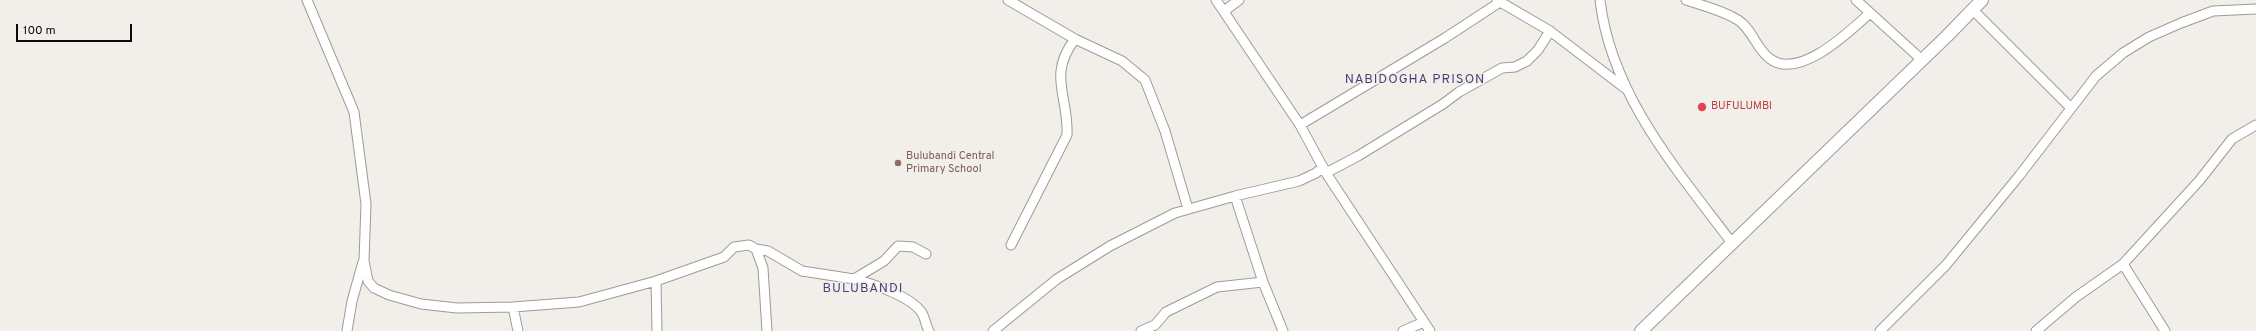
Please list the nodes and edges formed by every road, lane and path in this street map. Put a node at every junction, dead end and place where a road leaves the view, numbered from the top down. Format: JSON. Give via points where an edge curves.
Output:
{"nodes":[{"id":1,"x":307,"y":0,"type":"edge"},
{"id":2,"x":1008,"y":0,"type":"edge"},
{"id":3,"x":1216,"y":0,"type":"edge"},
{"id":4,"x":1239,"y":0,"type":"edge"},
{"id":5,"x":1600,"y":0,"type":"edge"},
{"id":6,"x":1686,"y":0,"type":"edge"},
{"id":7,"x":1856,"y":0,"type":"edge"},
{"id":8,"x":1982,"y":0,"type":"edge"},
{"id":9,"x":1499,"y":1,"type":"edge"},
{"id":10,"x":2256,"y":9,"type":"edge"},
{"id":11,"x":1973,"y":10,"type":"junction"},
{"id":12,"x":1224,"y":11,"type":"junction"},
{"id":13,"x":1870,"y":13,"type":"junction"},
{"id":14,"x":1550,"y":31,"type":"junction"},
{"id":15,"x":1075,"y":39,"type":"junction"},
{"id":16,"x":1922,"y":60,"type":"junction"},
{"id":17,"x":1627,"y":90,"type":"junction"},
{"id":18,"x":2070,"y":107,"type":"junction"},
{"id":19,"x":1300,"y":125,"type":"junction"},
{"id":20,"x":2256,"y":125,"type":"edge"},
{"id":21,"x":1324,"y":170,"type":"junction"},
{"id":22,"x":1235,"y":196,"type":"junction"},
{"id":23,"x":1188,"y":209,"type":"junction"},
{"id":24,"x":1732,"y":243,"type":"junction"},
{"id":25,"x":1012,"y":246,"type":"dead end"},
{"id":26,"x":756,"y":248,"type":"junction"},
{"id":27,"x":926,"y":254,"type":"dead end"},
{"id":28,"x":364,"y":261,"type":"junction"},
{"id":29,"x":2123,"y":264,"type":"junction"},
{"id":30,"x":854,"y":279,"type":"junction"},
{"id":31,"x":656,"y":281,"type":"junction"},
{"id":32,"x":1263,"y":282,"type":"junction"},
{"id":33,"x":512,"y":307,"type":"junction"},
{"id":34,"x":1424,"y":322,"type":"junction"},
{"id":35,"x":347,"y":331,"type":"edge"},
{"id":36,"x":518,"y":331,"type":"edge"},
{"id":37,"x":657,"y":331,"type":"edge"},
{"id":38,"x":767,"y":331,"type":"edge"},
{"id":39,"x":928,"y":331,"type":"edge"},
{"id":40,"x":992,"y":331,"type":"edge"},
{"id":41,"x":1141,"y":331,"type":"edge"},
{"id":42,"x":1283,"y":331,"type":"edge"},
{"id":43,"x":1403,"y":331,"type":"edge"},
{"id":44,"x":1430,"y":331,"type":"edge"},
{"id":45,"x":1641,"y":331,"type":"edge"},
{"id":46,"x":1880,"y":331,"type":"edge"},
{"id":47,"x":2036,"y":331,"type":"edge"},
{"id":48,"x":2165,"y":331,"type":"edge"}],
"edges":[{"from":1,"to":28,"type":"street","via":[[354,112],[366,204]]},
{"from":2,"to":15,"type":"street"},
{"from":3,"to":12,"type":"street"},
{"from":4,"to":12,"type":"street"},
{"from":5,"to":17,"type":"street","via":[[1603,23],[1613,58]]},
{"from":6,"to":13,"type":"street","via":[[1717,10],[1739,21],[1769,58],[1787,64],[1806,62],[1847,34]]},
{"from":7,"to":13,"type":"street"},
{"from":8,"to":11,"type":"main road"},
{"from":9,"to":14,"type":"street"},
{"from":9,"to":19,"type":"street","via":[[1445,38]]},
{"from":10,"to":18,"type":"street","via":[[2214,11],[2149,37],[2123,53],[2096,76]]},
{"from":11,"to":16,"type":"main road"},
{"from":11,"to":18,"type":"street"},
{"from":12,"to":19,"type":"street"},
{"from":13,"to":16,"type":"street"},
{"from":14,"to":17,"type":"street"},
{"from":14,"to":21,"type":"street","via":[[1538,50],[1527,61],[1515,67],[1502,68],[1358,156]]},
{"from":15,"to":23,"type":"street","via":[[1122,61],[1145,80],[1165,131]]},
{"from":15,"to":25,"type":"street","via":[[1065,56],[1061,71],[1060,85],[1068,122],[1067,135]]},
{"from":16,"to":24,"type":"main road"},
{"from":17,"to":24,"type":"street","via":[[1661,149]]},
{"from":18,"to":46,"type":"street","via":[[2019,176],[1946,265]]},
{"from":19,"to":21,"type":"street"},
{"from":20,"to":29,"type":"street","via":[[2232,139],[2199,181]]},
{"from":21,"to":22,"type":"street","via":[[1298,181]]},
{"from":21,"to":34,"type":"street"},
{"from":22,"to":23,"type":"street"},
{"from":22,"to":32,"type":"street"},
{"from":23,"to":40,"type":"street","via":[[1176,212],[1110,246],[1058,279]]},
{"from":24,"to":45,"type":"main road"},
{"from":26,"to":30,"type":"street","via":[[768,251],[802,271]]},
{"from":26,"to":31,"type":"street","via":[[749,245],[734,247],[724,257]]},
{"from":26,"to":38,"type":"street","via":[[763,268]]},
{"from":27,"to":30,"type":"street","via":[[913,247],[898,246],[884,261]]},
{"from":28,"to":33,"type":"street","via":[[368,281],[374,288],[389,295],[421,304],[456,308]]},
{"from":28,"to":35,"type":"street","via":[[352,301]]},
{"from":29,"to":47,"type":"street","via":[[2076,297]]},
{"from":29,"to":48,"type":"street"},
{"from":30,"to":39,"type":"street","via":[[883,287],[906,300],[922,313]]},
{"from":31,"to":33,"type":"street","via":[[579,302]]},
{"from":31,"to":37,"type":"street"},
{"from":32,"to":41,"type":"street","via":[[1217,287],[1166,312],[1154,325]]},
{"from":32,"to":42,"type":"street"},
{"from":33,"to":36,"type":"street"},
{"from":34,"to":43,"type":"street"},
{"from":34,"to":44,"type":"street"}]}
